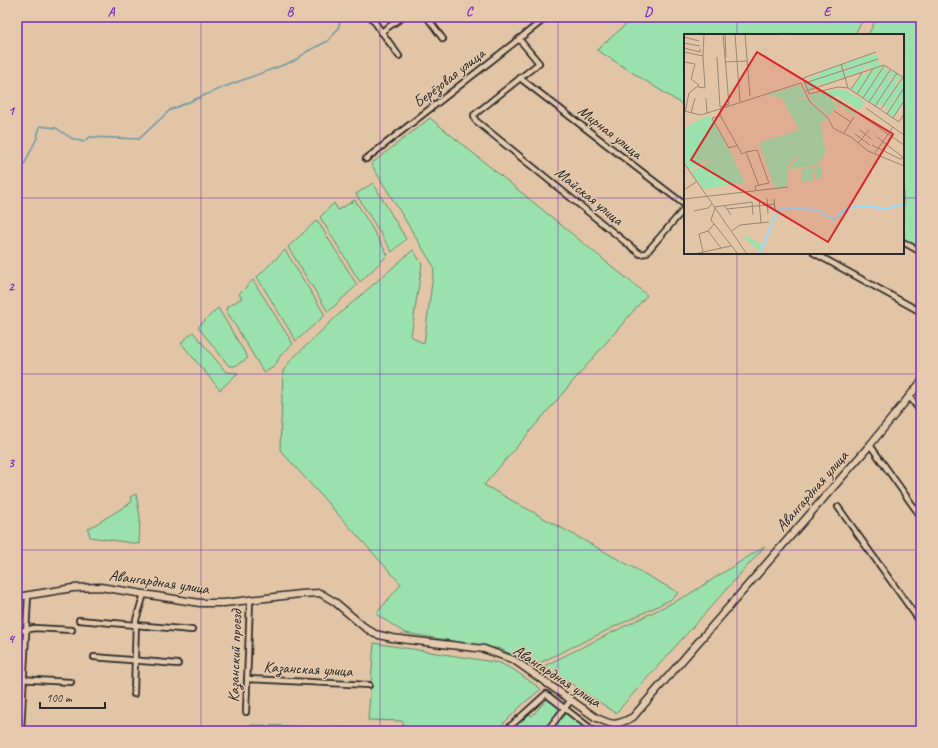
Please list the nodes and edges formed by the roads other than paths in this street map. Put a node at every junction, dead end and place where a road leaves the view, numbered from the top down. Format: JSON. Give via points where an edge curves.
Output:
{"nodes":[{"id":1,"x":371,"y":17,"type":"edge"},
{"id":2,"x":403,"y":17,"type":"edge"},
{"id":3,"x":427,"y":17,"type":"edge"},
{"id":4,"x":547,"y":17,"type":"edge"},
{"id":5,"x":381,"y":32,"type":"junction"},
{"id":6,"x":443,"y":39,"type":"dead end"},
{"id":7,"x":519,"y":39,"type":"junction"},
{"id":8,"x":399,"y":56,"type":"dead end"},
{"id":9,"x":520,"y":78,"type":"junction"},
{"id":10,"x":366,"y":159,"type":"dead end"},
{"id":11,"x":684,"y":206,"type":"edge"},
{"id":12,"x":684,"y":208,"type":"edge"},
{"id":13,"x":904,"y":243,"type":"edge"},
{"id":14,"x":921,"y":252,"type":"edge"},
{"id":15,"x":816,"y":254,"type":"edge"},
{"id":16,"x":921,"y":312,"type":"edge"},
{"id":17,"x":921,"y":382,"type":"edge"},
{"id":18,"x":910,"y":396,"type":"junction"},
{"id":19,"x":921,"y":412,"type":"edge"},
{"id":20,"x":870,"y":445,"type":"junction"},
{"id":21,"x":838,"y":507,"type":"dead end"},
{"id":22,"x":921,"y":517,"type":"edge"},
{"id":23,"x":144,"y":594,"type":"junction"},
{"id":24,"x":28,"y":596,"type":"junction"},
{"id":25,"x":17,"y":597,"type":"edge"},
{"id":26,"x":250,"y":600,"type":"junction"},
{"id":27,"x":79,"y":620,"type":"dead end"},
{"id":28,"x":921,"y":623,"type":"edge"},
{"id":29,"x":136,"y":625,"type":"junction"},
{"id":30,"x":26,"y":630,"type":"junction"},
{"id":31,"x":72,"y":630,"type":"dead end"},
{"id":32,"x":192,"y":630,"type":"dead end"},
{"id":33,"x":17,"y":631,"type":"edge"},
{"id":34,"x":94,"y":657,"type":"dead end"},
{"id":35,"x":135,"y":660,"type":"junction"},
{"id":36,"x":178,"y":664,"type":"dead end"},
{"id":37,"x":17,"y":679,"type":"edge"},
{"id":38,"x":24,"y":679,"type":"junction"},
{"id":39,"x":247,"y":679,"type":"junction"},
{"id":40,"x":71,"y":682,"type":"dead end"},
{"id":41,"x":369,"y":685,"type":"dead end"},
{"id":42,"x":134,"y":694,"type":"dead end"},
{"id":43,"x":571,"y":700,"type":"junction"},
{"id":44,"x":566,"y":708,"type":"junction"},
{"id":45,"x":246,"y":712,"type":"dead end"},
{"id":46,"x":21,"y":731,"type":"edge"},
{"id":47,"x":505,"y":731,"type":"edge"},
{"id":48,"x":546,"y":731,"type":"edge"},
{"id":49,"x":594,"y":731,"type":"edge"}],
"edges":[{"from":1,"to":5,"type":"street"},
{"from":2,"to":5,"type":"street"},
{"from":3,"to":6,"type":"street"},
{"from":4,"to":7,"type":"street","name":"Берёзовая улица"},
{"from":5,"to":8,"type":"street"},
{"from":7,"to":9,"type":"street","via":[[538,63]]},
{"from":7,"to":10,"type":"street","name":"Берёзовая улица"},
{"from":9,"to":11,"type":"street","name":"Мирная улица"},
{"from":9,"to":12,"type":"street","name":"Майская улица","via":[[474,115],[475,120],[640,254],[646,253]]},
{"from":13,"to":14,"type":"street"},
{"from":15,"to":16,"type":"street"},
{"from":17,"to":18,"type":"main road","name":"Авангардная улица"},
{"from":18,"to":19,"type":"street"},
{"from":18,"to":20,"type":"main road","name":"Авангардная улица"},
{"from":20,"to":22,"type":"street"},
{"from":20,"to":43,"type":"main road","name":"Авангардная улица","via":[[633,717],[620,724],[607,723]]},
{"from":21,"to":28,"type":"street"},
{"from":23,"to":24,"type":"main road","name":"Авангардная улица","via":[[100,587],[72,588]]},
{"from":23,"to":26,"type":"main road","name":"Авангардная улица","via":[[200,603]]},
{"from":23,"to":29,"type":"street"},
{"from":24,"to":25,"type":"main road","name":"Авангардная улица"},
{"from":24,"to":30,"type":"street"},
{"from":26,"to":39,"type":"street","name":"Казанский проезд"},
{"from":26,"to":43,"type":"main road","name":"Авангардная улица","via":[[320,593],[375,634],[484,649],[514,660]]},
{"from":27,"to":29,"type":"street"},
{"from":29,"to":32,"type":"street"},
{"from":29,"to":35,"type":"street"},
{"from":30,"to":31,"type":"street"},
{"from":30,"to":33,"type":"street"},
{"from":30,"to":38,"type":"street"},
{"from":34,"to":35,"type":"street"},
{"from":35,"to":36,"type":"street"},
{"from":35,"to":42,"type":"street"},
{"from":37,"to":38,"type":"street"},
{"from":38,"to":40,"type":"street"},
{"from":38,"to":46,"type":"street"},
{"from":39,"to":41,"type":"street","name":"Казанская улица"},
{"from":39,"to":45,"type":"street","name":"Казанский проезд"},
{"from":43,"to":44,"type":"street"},
{"from":44,"to":47,"type":"street","via":[[546,694]]},
{"from":44,"to":48,"type":"street"},
{"from":44,"to":49,"type":"street"}]}
